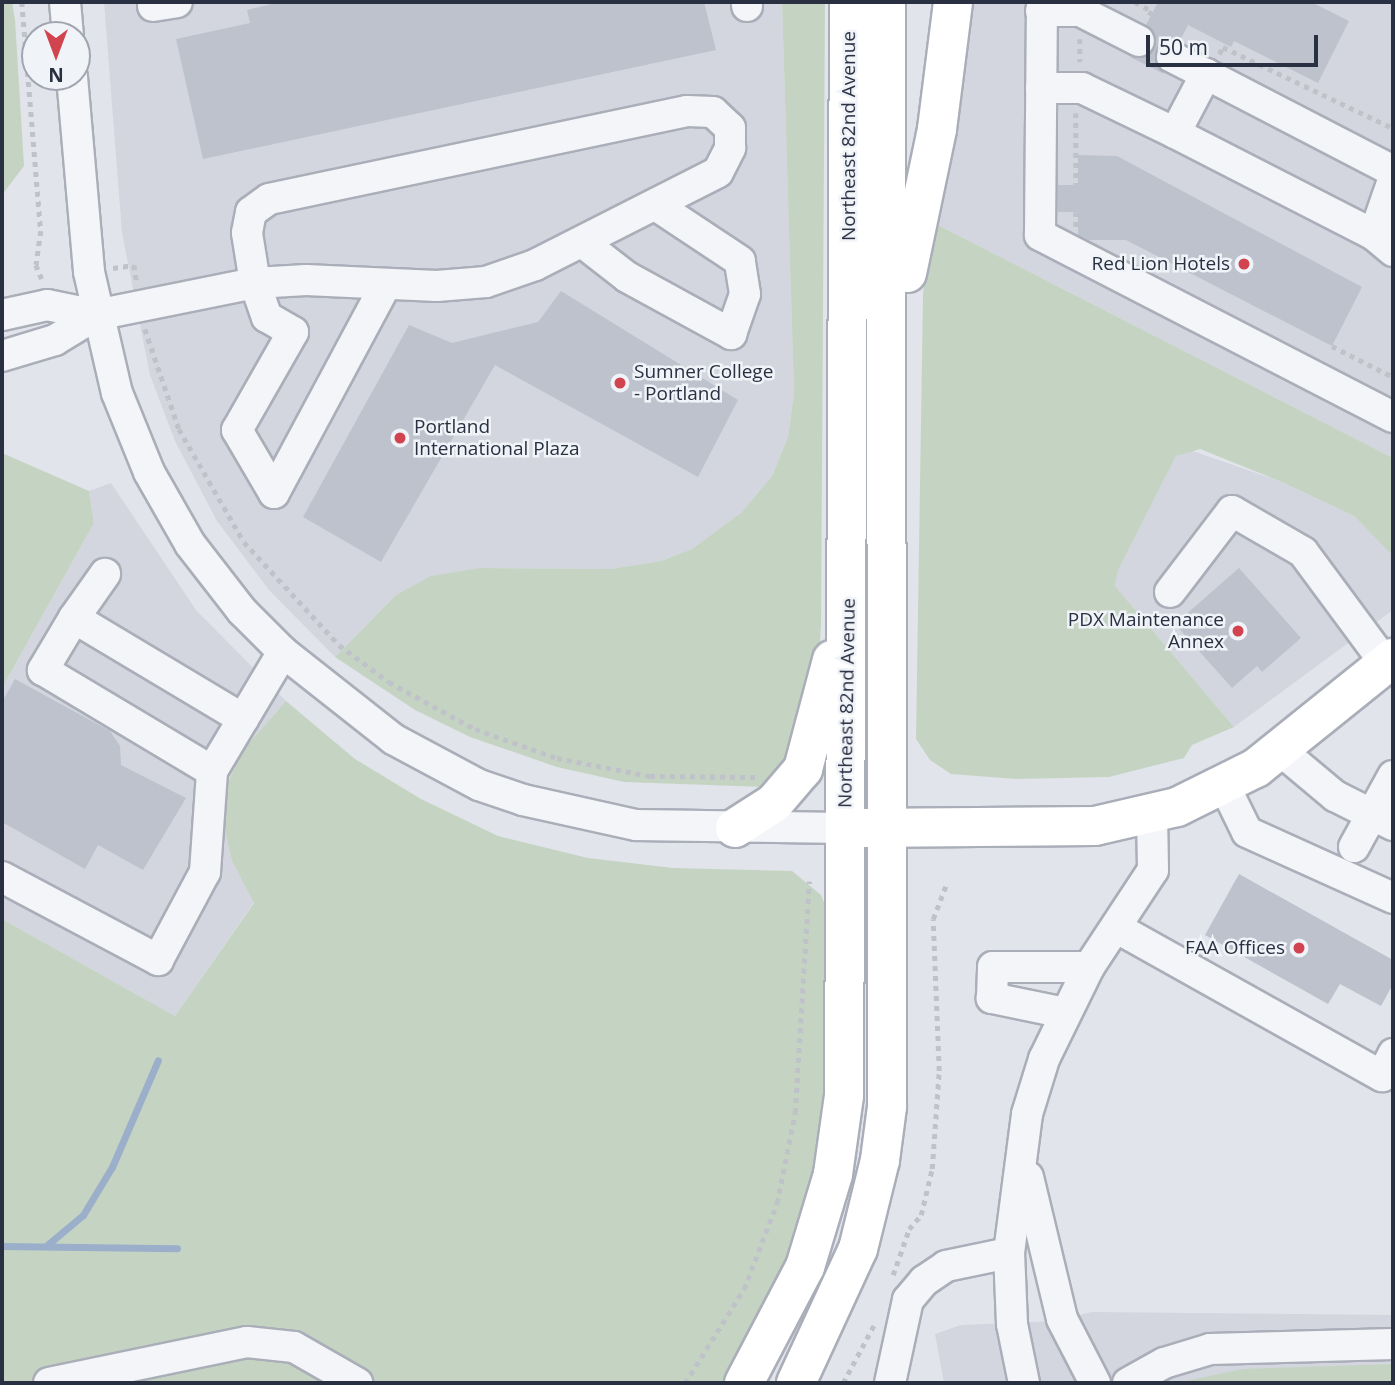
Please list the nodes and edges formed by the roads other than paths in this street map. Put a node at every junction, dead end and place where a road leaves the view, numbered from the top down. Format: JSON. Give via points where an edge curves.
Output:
{"nodes":[{"id":1,"x":65,"y":2,"type":"edge"},
{"id":2,"x":849,"y":2,"type":"edge"},
{"id":3,"x":886,"y":2,"type":"edge"},
{"id":4,"x":954,"y":2,"type":"edge"},
{"id":5,"x":1042,"y":6,"type":"edge"},
{"id":6,"x":67,"y":21,"type":"edge"},
{"id":7,"x":1139,"y":41,"type":"dead end"},
{"id":8,"x":1172,"y":57,"type":"dead end"},
{"id":9,"x":1210,"y":68,"type":"junction"},
{"id":10,"x":1041,"y":89,"type":"junction"},
{"id":11,"x":73,"y":91,"type":"edge"},
{"id":12,"x":1175,"y":133,"type":"junction"},
{"id":13,"x":1393,"y":171,"type":"edge"},
{"id":14,"x":1393,"y":180,"type":"edge"},
{"id":15,"x":657,"y":206,"type":"junction"},
{"id":16,"x":582,"y":242,"type":"junction"},
{"id":17,"x":1383,"y":243,"type":"edge"},
{"id":18,"x":255,"y":283,"type":"junction"},
{"id":19,"x":386,"y":284,"type":"junction"},
{"id":20,"x":2,"y":315,"type":"edge"},
{"id":21,"x":96,"y":315,"type":"junction"},
{"id":22,"x":2,"y":356,"type":"edge"},
{"id":23,"x":1390,"y":406,"type":"edge"},
{"id":24,"x":885,"y":417,"type":"junction"},
{"id":25,"x":105,"y":574,"type":"dead end"},
{"id":26,"x":1170,"y":592,"type":"dead end"},
{"id":27,"x":848,"y":611,"type":"junction"},
{"id":28,"x":74,"y":618,"type":"junction"},
{"id":29,"x":283,"y":652,"type":"junction"},
{"id":30,"x":1390,"y":661,"type":"edge"},
{"id":31,"x":243,"y":719,"type":"junction"},
{"id":32,"x":1280,"y":750,"type":"junction"},
{"id":33,"x":212,"y":771,"type":"junction"},
{"id":34,"x":1393,"y":776,"type":"edge"},
{"id":35,"x":1225,"y":787,"type":"junction"},
{"id":36,"x":1152,"y":815,"type":"junction"},
{"id":37,"x":1383,"y":820,"type":"edge"},
{"id":38,"x":735,"y":828,"type":"junction"},
{"id":39,"x":845,"y":828,"type":"junction"},
{"id":40,"x":887,"y":828,"type":"junction"},
{"id":41,"x":1354,"y":847,"type":"dead end"},
{"id":42,"x":2,"y":877,"type":"edge"},
{"id":43,"x":1393,"y":899,"type":"edge"},
{"id":44,"x":1117,"y":928,"type":"junction"},
{"id":45,"x":1089,"y":967,"type":"junction"},
{"id":46,"x":1065,"y":1013,"type":"junction"},
{"id":47,"x":1393,"y":1054,"type":"edge"},
{"id":48,"x":1021,"y":1145,"type":"junction"},
{"id":49,"x":1009,"y":1253,"type":"junction"},
{"id":50,"x":1393,"y":1344,"type":"edge"},
{"id":51,"x":49,"y":1383,"type":"edge"},
{"id":52,"x":357,"y":1383,"type":"edge"},
{"id":53,"x":744,"y":1383,"type":"edge"},
{"id":54,"x":796,"y":1383,"type":"edge"},
{"id":55,"x":890,"y":1383,"type":"edge"},
{"id":56,"x":1024,"y":1383,"type":"edge"},
{"id":57,"x":1095,"y":1383,"type":"edge"},
{"id":58,"x":1128,"y":1383,"type":"edge"}],
"edges":[{"from":1,"to":6,"type":"street"},
{"from":2,"to":27,"type":"main road","name":"Northeast 82nd Avenue"},
{"from":3,"to":24,"type":"main road","name":"Northeast 82nd Avenue"},
{"from":4,"to":24,"type":"main road","via":[[953,35],[912,228]]},
{"from":5,"to":7,"type":"street","via":[[1080,11]]},
{"from":5,"to":10,"type":"street"},
{"from":8,"to":9,"type":"street"},
{"from":9,"to":12,"type":"street"},
{"from":9,"to":13,"type":"street"},
{"from":10,"to":12,"type":"street","via":[[1082,89]]},
{"from":10,"to":23,"type":"street","via":[[1040,235]]},
{"from":11,"to":21,"type":"street"},
{"from":12,"to":17,"type":"street"},
{"from":14,"to":17,"type":"street"},
{"from":15,"to":16,"type":"street"},
{"from":15,"to":16,"type":"street","via":[[740,261],[745,294],[731,334],[627,277]]},
{"from":15,"to":18,"type":"street","via":[[719,172],[730,148],[730,128],[713,112],[687,110],[268,199],[251,212],[247,233]]},
{"from":16,"to":19,"type":"street","via":[[486,282]]},
{"from":18,"to":19,"type":"street"},
{"from":18,"to":19,"type":"street","via":[[267,317],[293,332],[237,429],[274,493]]},
{"from":18,"to":21,"type":"street"},
{"from":20,"to":21,"type":"street","via":[[47,304]]},
{"from":21,"to":22,"type":"street","via":[[55,340]]},
{"from":21,"to":29,"type":"street","via":[[132,433],[168,508],[216,580]]},
{"from":24,"to":40,"type":"main road","name":"Northeast 82nd Avenue"},
{"from":25,"to":28,"type":"street"},
{"from":26,"to":30,"type":"street","via":[[1232,511],[1303,552]]},
{"from":27,"to":38,"type":"main road","via":[[803,769],[774,803]]},
{"from":27,"to":39,"type":"main road","name":"Northeast 82nd Avenue"},
{"from":28,"to":31,"type":"street"},
{"from":28,"to":33,"type":"street","via":[[43,670]]},
{"from":29,"to":31,"type":"street"},
{"from":29,"to":38,"type":"street","via":[[393,739],[480,785],[601,819]]},
{"from":30,"to":32,"type":"main road"},
{"from":31,"to":33,"type":"street"},
{"from":32,"to":35,"type":"main road"},
{"from":32,"to":37,"type":"street","via":[[1335,796]]},
{"from":33,"to":42,"type":"street","via":[[205,872],[158,960]]},
{"from":34,"to":37,"type":"street"},
{"from":35,"to":36,"type":"main road"},
{"from":35,"to":43,"type":"street","via":[[1247,832]]},
{"from":36,"to":40,"type":"main road","via":[[1052,828]]},
{"from":36,"to":44,"type":"street","via":[[1153,870]]},
{"from":37,"to":41,"type":"street"},
{"from":38,"to":39,"type":"street"},
{"from":39,"to":40,"type":"main road"},
{"from":39,"to":53,"type":"main road","name":"Northeast 82nd Avenue","via":[[840,1138],[805,1267]]},
{"from":40,"to":54,"type":"main road","name":"Northeast 82nd Avenue","via":[[890,1056],[880,1160],[838,1301]]},
{"from":44,"to":45,"type":"street"},
{"from":44,"to":47,"type":"street","via":[[1382,1076]]},
{"from":45,"to":46,"type":"street"},
{"from":45,"to":46,"type":"street","via":[[993,967],[992,999]]},
{"from":46,"to":48,"type":"street","via":[[1035,1085]]},
{"from":48,"to":49,"type":"street"},
{"from":48,"to":57,"type":"street","via":[[1062,1319]]},
{"from":49,"to":55,"type":"street","via":[[946,1266],[924,1281],[908,1300]]},
{"from":49,"to":56,"type":"street","via":[[1012,1324]]},
{"from":50,"to":58,"type":"street","via":[[1210,1349],[1164,1363]]},
{"from":51,"to":52,"type":"street","via":[[247,1342],[294,1347]]}]}
